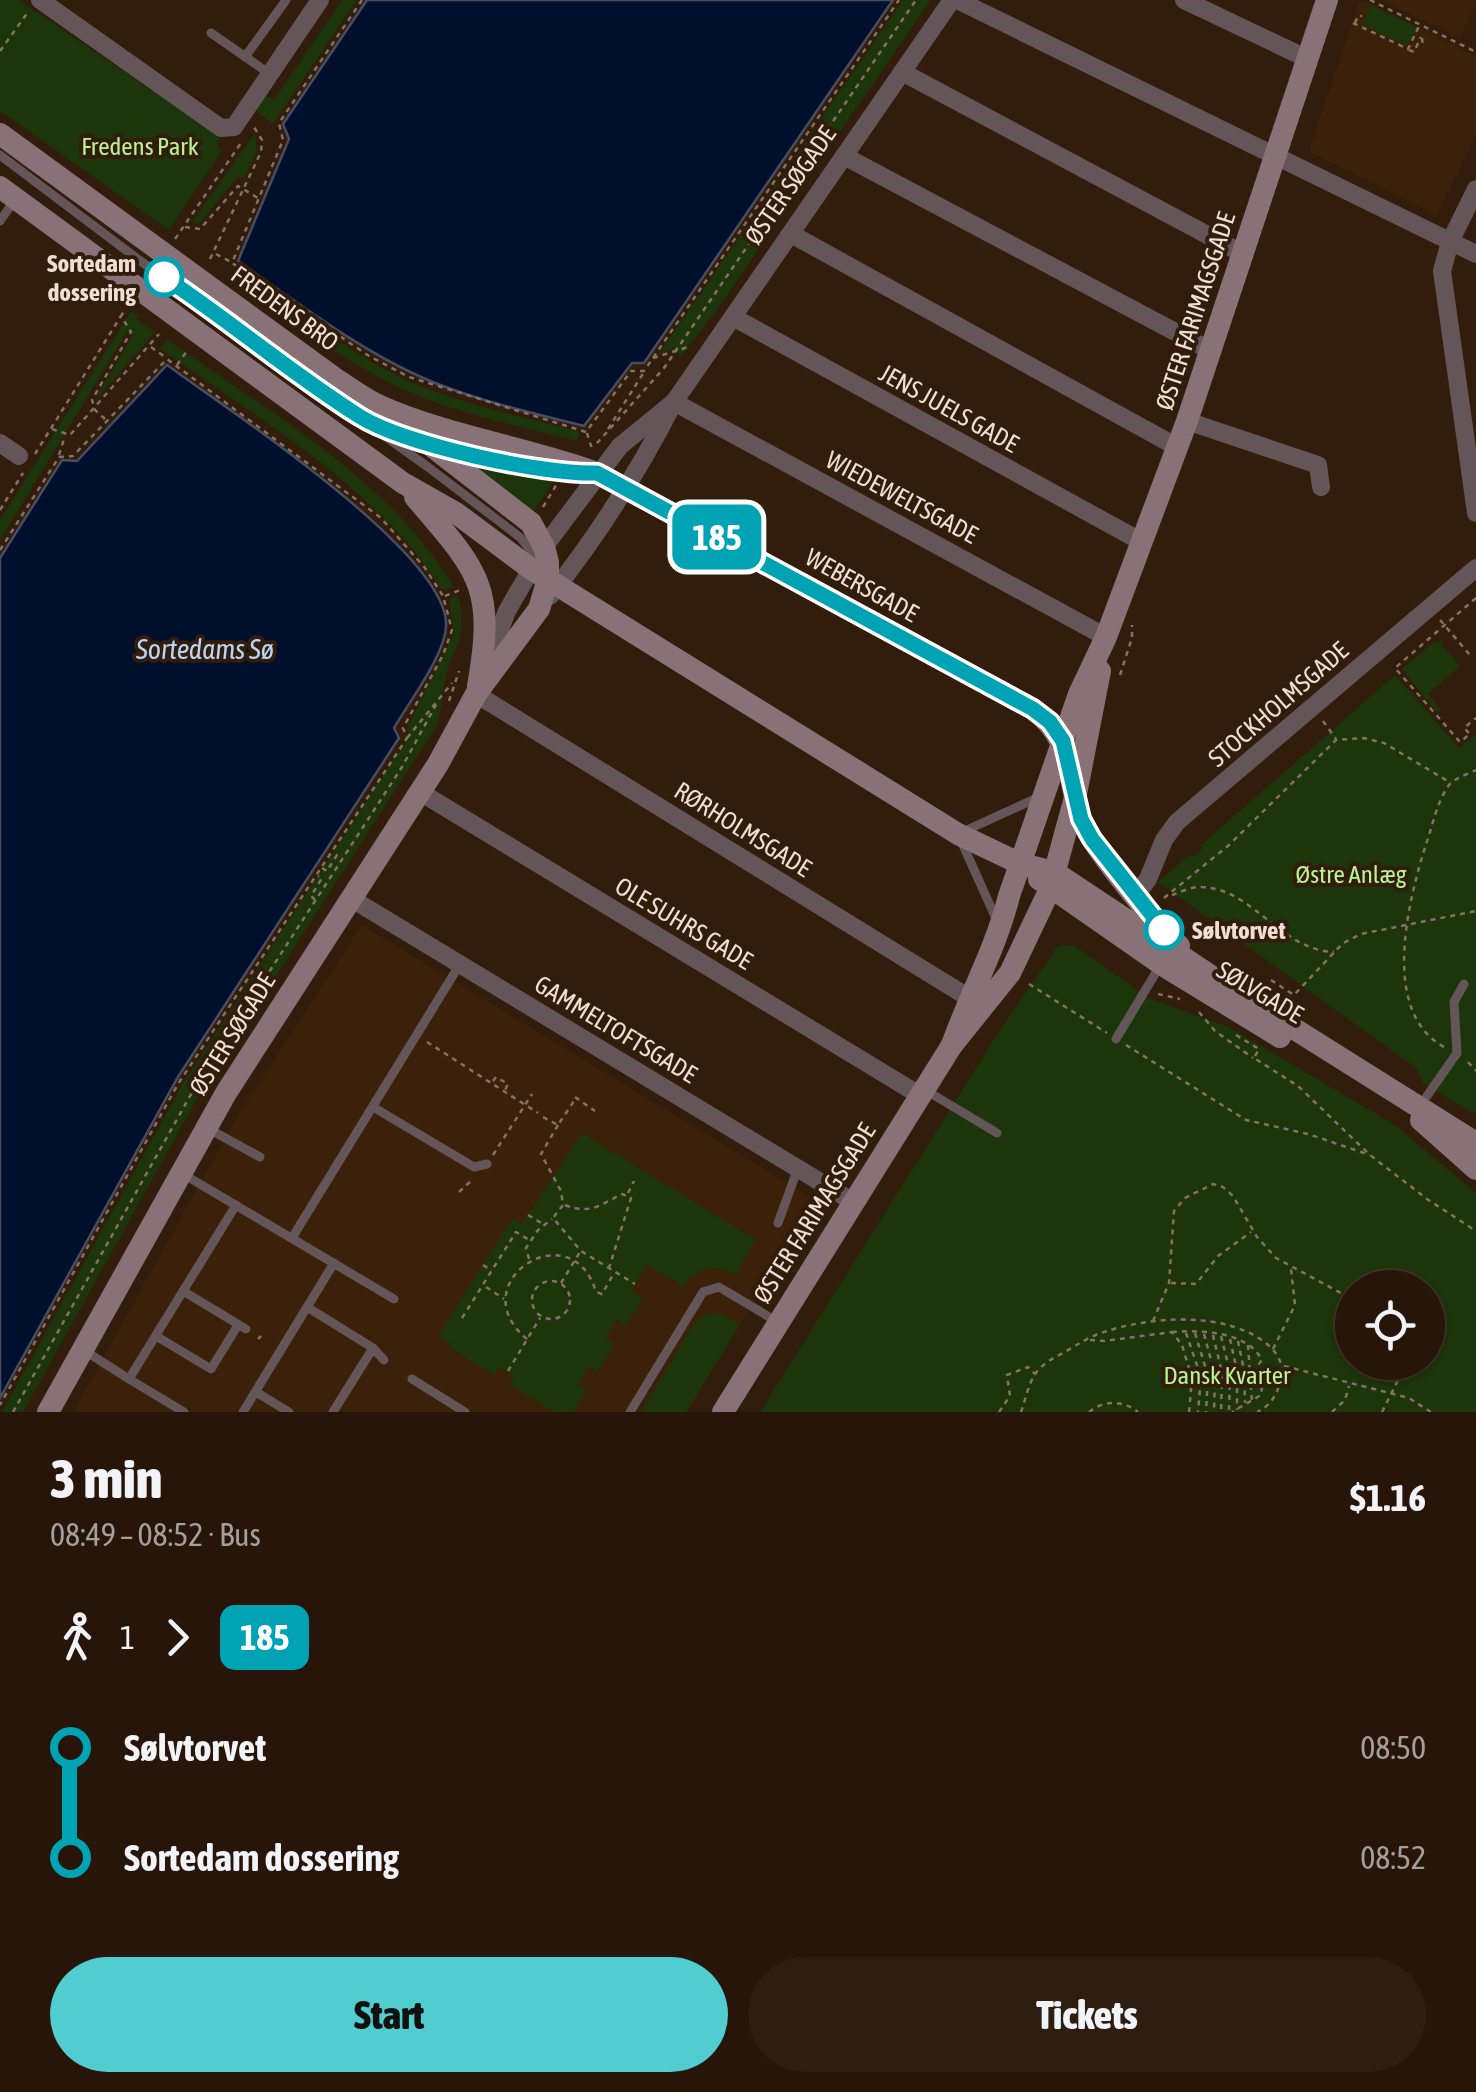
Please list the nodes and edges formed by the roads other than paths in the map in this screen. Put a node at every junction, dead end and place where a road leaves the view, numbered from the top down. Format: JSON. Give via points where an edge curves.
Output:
{"nodes":[{"id":1,"x":289,"y":0,"type":"edge"},
{"id":2,"x":955,"y":0,"type":"edge"},
{"id":3,"x":1184,"y":0,"type":"edge"},
{"id":4,"x":1327,"y":0,"type":"edge"},
{"id":5,"x":36,"y":4,"type":"edge"},
{"id":6,"x":316,"y":6,"type":"edge"},
{"id":7,"x":211,"y":33,"type":"dead end"},
{"id":8,"x":246,"y":57,"type":"junction"},
{"id":9,"x":1308,"y":59,"type":"junction"},
{"id":10,"x":902,"y":72,"type":"junction"},
{"id":11,"x":270,"y":74,"type":"junction"},
{"id":12,"x":0,"y":134,"type":"edge"},
{"id":13,"x":0,"y":155,"type":"edge"},
{"id":14,"x":844,"y":156,"type":"junction"},
{"id":15,"x":1276,"y":156,"type":"junction"},
{"id":16,"x":1476,"y":189,"type":"edge"},
{"id":17,"x":8,"y":193,"type":"edge"},
{"id":18,"x":0,"y":221,"type":"edge"},
{"id":19,"x":790,"y":234,"type":"junction"},
{"id":20,"x":1450,"y":242,"type":"junction"},
{"id":21,"x":1243,"y":254,"type":"junction"},
{"id":22,"x":1476,"y":254,"type":"edge"},
{"id":23,"x":733,"y":317,"type":"junction"},
{"id":24,"x":1211,"y":351,"type":"junction"},
{"id":25,"x":674,"y":402,"type":"junction"},
{"id":26,"x":370,"y":412,"type":"junction"},
{"id":27,"x":1187,"y":421,"type":"junction"},
{"id":28,"x":427,"y":442,"type":"junction"},
{"id":29,"x":0,"y":443,"type":"edge"},
{"id":30,"x":1178,"y":447,"type":"junction"},
{"id":31,"x":19,"y":456,"type":"dead end"},
{"id":32,"x":597,"y":473,"type":"junction"},
{"id":33,"x":402,"y":483,"type":"junction"},
{"id":34,"x":1321,"y":487,"type":"dead end"},
{"id":35,"x":626,"y":488,"type":"junction"},
{"id":36,"x":1476,"y":513,"type":"edge"},
{"id":37,"x":1142,"y":542,"type":"junction"},
{"id":38,"x":544,"y":568,"type":"junction"},
{"id":39,"x":1476,"y":568,"type":"edge"},
{"id":40,"x":1106,"y":636,"type":"junction"},
{"id":41,"x":476,"y":694,"type":"junction"},
{"id":42,"x":1063,"y":741,"type":"junction"},
{"id":43,"x":1074,"y":786,"type":"junction"},
{"id":44,"x":420,"y":792,"type":"junction"},
{"id":45,"x":1044,"y":795,"type":"junction"},
{"id":46,"x":958,"y":834,"type":"junction"},
{"id":47,"x":1042,"y":875,"type":"junction"},
{"id":48,"x":1136,"y":895,"type":"junction"},
{"id":49,"x":352,"y":899,"type":"junction"},
{"id":50,"x":1000,"y":929,"type":"junction"},
{"id":51,"x":460,"y":964,"type":"junction"},
{"id":52,"x":1161,"y":964,"type":"junction"},
{"id":53,"x":1464,"y":984,"type":"dead end"},
{"id":54,"x":1226,"y":986,"type":"junction"},
{"id":55,"x":976,"y":1002,"type":"junction"},
{"id":56,"x":1116,"y":1039,"type":"dead end"},
{"id":57,"x":923,"y":1092,"type":"junction"},
{"id":58,"x":373,"y":1107,"type":"junction"},
{"id":59,"x":1420,"y":1113,"type":"junction"},
{"id":60,"x":206,"y":1127,"type":"junction"},
{"id":61,"x":997,"y":1132,"type":"dead end"},
{"id":62,"x":1476,"y":1143,"type":"edge"},
{"id":63,"x":260,"y":1157,"type":"dead end"},
{"id":64,"x":1476,"y":1158,"type":"edge"},
{"id":65,"x":487,"y":1164,"type":"road end"},
{"id":66,"x":798,"y":1168,"type":"junction"},
{"id":67,"x":1476,"y":1169,"type":"edge"},
{"id":68,"x":181,"y":1172,"type":"junction"},
{"id":69,"x":855,"y":1203,"type":"junction"},
{"id":70,"x":236,"y":1205,"type":"junction"},
{"id":71,"x":778,"y":1223,"type":"dead end"},
{"id":72,"x":292,"y":1238,"type":"junction"},
{"id":73,"x":334,"y":1264,"type":"junction"},
{"id":74,"x":183,"y":1291,"type":"junction"},
{"id":75,"x":394,"y":1299,"type":"dead end"},
{"id":76,"x":307,"y":1308,"type":"junction"},
{"id":77,"x":778,"y":1322,"type":"junction"},
{"id":78,"x":156,"y":1336,"type":"junction"},
{"id":79,"x":374,"y":1348,"type":"junction"},
{"id":80,"x":82,"y":1350,"type":"junction"},
{"id":81,"x":384,"y":1360,"type":"dead end"},
{"id":82,"x":130,"y":1379,"type":"junction"},
{"id":83,"x":412,"y":1379,"type":"dead end"},
{"id":84,"x":256,"y":1392,"type":"junction"},
{"id":85,"x":48,"y":1412,"type":"edge"},
{"id":86,"x":184,"y":1412,"type":"edge"},
{"id":87,"x":243,"y":1412,"type":"edge"},
{"id":88,"x":289,"y":1412,"type":"edge"},
{"id":89,"x":333,"y":1412,"type":"edge"},
{"id":90,"x":465,"y":1412,"type":"edge"},
{"id":91,"x":630,"y":1412,"type":"edge"},
{"id":92,"x":723,"y":1412,"type":"edge"}],
"edges":[{"from":1,"to":6,"type":"lane"},
{"from":1,"to":8,"type":"lane"},
{"from":2,"to":10,"type":"street","name":"ØSTER SØGADE"},
{"from":2,"to":15,"type":"street"},
{"from":3,"to":9,"type":"street"},
{"from":4,"to":9,"type":"street","name":"ØSTER FARIMAGSGADE"},
{"from":5,"to":11,"type":"street","via":[[221,128],[243,128]]},
{"from":6,"to":11,"type":"street"},
{"from":7,"to":8,"type":"lane"},
{"from":8,"to":11,"type":"lane"},
{"from":9,"to":15,"type":"street","name":"ØSTER FARIMAGSGADE"},
{"from":10,"to":14,"type":"street","name":"ØSTER SØGADE"},
{"from":10,"to":21,"type":"street"},
{"from":12,"to":26,"type":"street","name":"FREDENS BRO","via":[[333,377]]},
{"from":13,"to":26,"type":"lane","via":[[140,260]]},
{"from":14,"to":19,"type":"street","name":"ØSTER SØGADE"},
{"from":14,"to":24,"type":"street"},
{"from":15,"to":20,"type":"street"},
{"from":15,"to":21,"type":"street","name":"ØSTER FARIMAGSGADE"},
{"from":16,"to":20,"type":"street"},
{"from":17,"to":18,"type":"lane"},
{"from":17,"to":33,"type":"street","via":[[194,338]]},
{"from":19,"to":23,"type":"street","name":"ØSTER SØGADE"},
{"from":19,"to":30,"type":"street"},
{"from":20,"to":22,"type":"street"},
{"from":20,"to":36,"type":"street","via":[[1442,271]]},
{"from":21,"to":24,"type":"street","name":"ØSTER FARIMAGSGADE"},
{"from":23,"to":25,"type":"street","name":"ØSTER SØGADE"},
{"from":23,"to":37,"type":"street","name":"JENS JUELS GADE"},
{"from":24,"to":27,"type":"street","name":"ØSTER FARIMAGSGADE"},
{"from":25,"to":32,"type":"street","name":"ØSTER SØGADE"},
{"from":25,"to":35,"type":"street","name":"ØSTER SØGADE"},
{"from":25,"to":40,"type":"street","name":"WIEDEWELTSGADE"},
{"from":26,"to":28,"type":"street","name":"FREDENS BRO"},
{"from":26,"to":32,"type":"street","name":"FREDENS BRO"},
{"from":26,"to":38,"type":"lane","via":[[521,538]]},
{"from":27,"to":30,"type":"street","name":"ØSTER FARIMAGSGADE"},
{"from":27,"to":34,"type":"street","via":[[1318,466]]},
{"from":28,"to":32,"type":"lane","via":[[564,474]]},
{"from":28,"to":38,"type":"street","name":"FREDENS BRO","via":[[531,524]]},
{"from":29,"to":31,"type":"street"},
{"from":30,"to":37,"type":"street","name":"ØSTER FARIMAGSGADE"},
{"from":32,"to":35,"type":"street","name":"WEBERSGADE"},
{"from":32,"to":38,"type":"street","name":"ØSTER SØGADE"},
{"from":33,"to":38,"type":"street"},
{"from":33,"to":41,"type":"street","via":[[480,582],[486,632]]},
{"from":35,"to":38,"type":"street","name":"ØSTER SØGADE","via":[[582,556]]},
{"from":35,"to":42,"type":"street","name":"WEBERSGADE","via":[[1033,709]]},
{"from":37,"to":40,"type":"street","name":"ØSTER FARIMAGSGADE"},
{"from":38,"to":41,"type":"street","name":"ØSTER SØGADE","via":[[507,611]]},
{"from":38,"to":41,"type":"street","name":"ØSTER SØGADE","via":[[539,609]]},
{"from":38,"to":46,"type":"street","name":"SØLVGADE"},
{"from":39,"to":48,"type":"street","name":"STOCKHOLMSGADE","via":[[1177,822]]},
{"from":40,"to":42,"type":"street","name":"ØSTER FARIMAGSGADE"},
{"from":40,"to":43,"type":"street","name":"ØSTER FARIMAGSGADE"},
{"from":41,"to":44,"type":"street","name":"ØSTER SØGADE"},
{"from":41,"to":55,"type":"street","name":"RØRHOLMSGADE"},
{"from":42,"to":43,"type":"street","name":"SØLVGADE"},
{"from":42,"to":45,"type":"street","name":"ØSTER FARIMAGSGADE"},
{"from":43,"to":47,"type":"street","name":"ØSTER FARIMAGSGADE"},
{"from":43,"to":48,"type":"street","name":"SØLVGADE","via":[[1092,839]]},
{"from":44,"to":49,"type":"street","name":"ØSTER SØGADE"},
{"from":44,"to":57,"type":"street","name":"OLE SUHRS GADE"},
{"from":45,"to":46,"type":"lane"},
{"from":45,"to":47,"type":"street","name":"ØSTER FARIMAGSGADE"},
{"from":46,"to":47,"type":"street","name":"SØLVGADE"},
{"from":46,"to":50,"type":"lane"},
{"from":47,"to":50,"type":"street","name":"ØSTER FARIMAGSGADE"},
{"from":47,"to":52,"type":"street","name":"SØLVGADE"},
{"from":47,"to":54,"type":"street","name":"SØLVGADE"},
{"from":47,"to":55,"type":"street"},
{"from":48,"to":54,"type":"street","name":"SØLVGADE","via":[[1170,938]]},
{"from":49,"to":51,"type":"street","name":"GAMMELTOFTSGADE"},
{"from":49,"to":60,"type":"street","name":"ØSTER SØGADE"},
{"from":50,"to":55,"type":"street","name":"ØSTER FARIMAGSGADE"},
{"from":51,"to":58,"type":"lane"},
{"from":51,"to":66,"type":"street","name":"GAMMELTOFTSGADE"},
{"from":52,"to":56,"type":"lane"},
{"from":52,"to":59,"type":"street","name":"SØLVGADE"},
{"from":53,"to":59,"type":"lane","via":[[1454,1002],[1456,1054]]},
{"from":54,"to":59,"type":"street","name":"SØLVGADE"},
{"from":55,"to":57,"type":"street","name":"ØSTER FARIMAGSGADE"},
{"from":57,"to":61,"type":"lane"},
{"from":57,"to":69,"type":"street","name":"ØSTER FARIMAGSGADE"},
{"from":58,"to":65,"type":"lane","via":[[474,1167]]},
{"from":58,"to":72,"type":"lane"},
{"from":59,"to":62,"type":"street","name":"SØLVGADE"},
{"from":59,"to":64,"type":"street","name":"SØLVGADE"},
{"from":59,"to":67,"type":"street"},
{"from":60,"to":63,"type":"lane"},
{"from":60,"to":68,"type":"street","name":"ØSTER SØGADE"},
{"from":66,"to":69,"type":"street","name":"GAMMELTOFTSGADE"},
{"from":66,"to":71,"type":"lane"},
{"from":68,"to":70,"type":"lane"},
{"from":68,"to":80,"type":"street","name":"ØSTER SØGADE"},
{"from":69,"to":77,"type":"street","name":"ØSTER FARIMAGSGADE"},
{"from":70,"to":72,"type":"lane"},
{"from":70,"to":74,"type":"lane"},
{"from":72,"to":73,"type":"lane"},
{"from":73,"to":75,"type":"lane"},
{"from":73,"to":76,"type":"lane"},
{"from":74,"to":78,"type":"lane"},
{"from":74,"to":78,"type":"lane","via":[[242,1327],[211,1369]]},
{"from":76,"to":79,"type":"lane"},
{"from":76,"to":84,"type":"lane"},
{"from":77,"to":91,"type":"lane","via":[[718,1287],[704,1292]]},
{"from":77,"to":92,"type":"street","name":"ØSTER FARIMAGSGADE"},
{"from":78,"to":82,"type":"lane"},
{"from":79,"to":81,"type":"lane"},
{"from":79,"to":89,"type":"lane"},
{"from":80,"to":82,"type":"lane"},
{"from":80,"to":85,"type":"street","name":"ØSTER SØGADE"},
{"from":82,"to":86,"type":"lane"},
{"from":83,"to":90,"type":"lane"},
{"from":84,"to":87,"type":"lane"},
{"from":84,"to":88,"type":"lane"}]}
